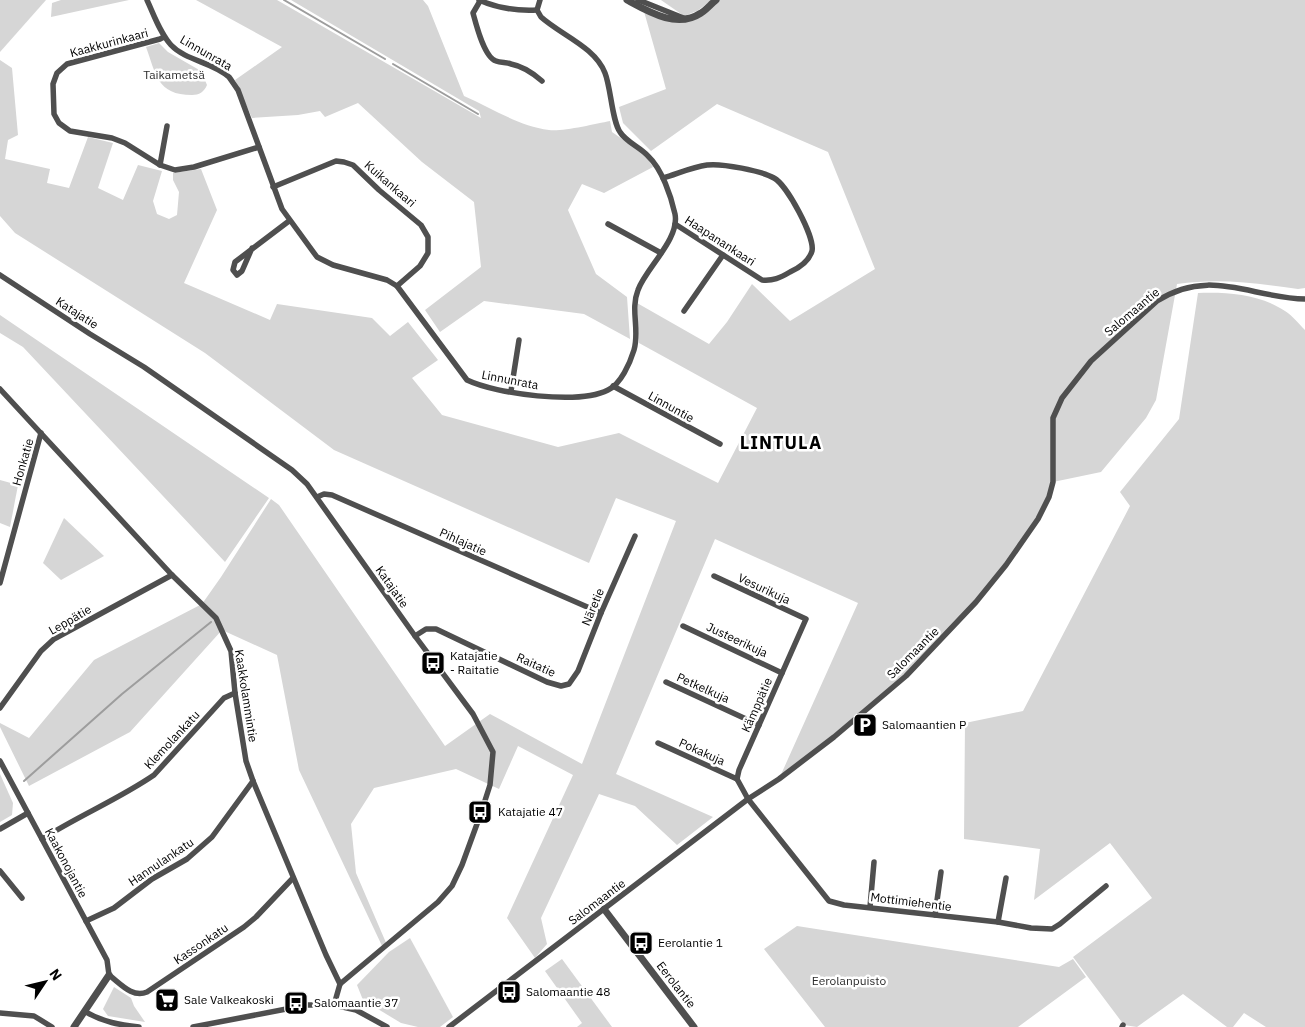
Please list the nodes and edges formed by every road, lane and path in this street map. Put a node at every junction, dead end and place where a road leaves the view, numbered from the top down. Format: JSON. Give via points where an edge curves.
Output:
{"nodes":[{"id":1,"x":147,"y":0,"type":"edge"},
{"id":2,"x":480,"y":0,"type":"edge"},
{"id":3,"x":540,"y":0,"type":"edge"},
{"id":4,"x":627,"y":0,"type":"edge"},
{"id":5,"x":716,"y":0,"type":"edge"},
{"id":6,"x":636,"y":5,"type":"junction"},
{"id":7,"x":537,"y":10,"type":"junction"},
{"id":8,"x":688,"y":20,"type":"junction"},
{"id":9,"x":164,"y":37,"type":"junction"},
{"id":10,"x":542,"y":80,"type":"dead end"},
{"id":11,"x":167,"y":126,"type":"dead end"},
{"id":12,"x":259,"y":147,"type":"junction"},
{"id":13,"x":160,"y":165,"type":"junction"},
{"id":14,"x":663,"y":178,"type":"junction"},
{"id":15,"x":273,"y":187,"type":"junction"},
{"id":16,"x":289,"y":221,"type":"junction"},
{"id":17,"x":608,"y":224,"type":"dead end"},
{"id":18,"x":675,"y":224,"type":"junction"},
{"id":19,"x":252,"y":248,"type":"dead end"},
{"id":20,"x":661,"y":253,"type":"junction"},
{"id":21,"x":723,"y":255,"type":"junction"},
{"id":22,"x":0,"y":275,"type":"edge"},
{"id":23,"x":397,"y":286,"type":"junction"},
{"id":24,"x":1305,"y":299,"type":"edge"},
{"id":25,"x":684,"y":311,"type":"dead end"},
{"id":26,"x":519,"y":340,"type":"dead end"},
{"id":27,"x":613,"y":386,"type":"junction"},
{"id":28,"x":0,"y":389,"type":"edge"},
{"id":29,"x":511,"y":391,"type":"junction"},
{"id":30,"x":41,"y":433,"type":"junction"},
{"id":31,"x":720,"y":444,"type":"dead end"},
{"id":32,"x":317,"y":498,"type":"junction"},
{"id":33,"x":636,"y":536,"type":"dead end"},
{"id":34,"x":172,"y":575,"type":"junction"},
{"id":35,"x":714,"y":576,"type":"dead end"},
{"id":36,"x":0,"y":583,"type":"edge"},
{"id":37,"x":601,"y":613,"type":"junction"},
{"id":38,"x":806,"y":619,"type":"joint"},
{"id":39,"x":683,"y":626,"type":"dead end"},
{"id":40,"x":415,"y":636,"type":"junction"},
{"id":41,"x":782,"y":673,"type":"junction"},
{"id":42,"x":666,"y":682,"type":"dead end"},
{"id":43,"x":569,"y":684,"type":"joint"},
{"id":44,"x":235,"y":693,"type":"junction"},
{"id":45,"x":0,"y":708,"type":"edge"},
{"id":46,"x":759,"y":725,"type":"junction"},
{"id":47,"x":658,"y":743,"type":"dead end"},
{"id":48,"x":0,"y":761,"type":"edge"},
{"id":49,"x":738,"y":779,"type":"junction"},
{"id":50,"x":253,"y":781,"type":"junction"},
{"id":51,"x":748,"y":799,"type":"junction"},
{"id":52,"x":28,"y":813,"type":"junction"},
{"id":53,"x":0,"y":829,"type":"edge"},
{"id":54,"x":42,"y":839,"type":"junction"},
{"id":55,"x":874,"y":862,"type":"dead end"},
{"id":56,"x":0,"y":871,"type":"edge"},
{"id":57,"x":941,"y":872,"type":"dead end"},
{"id":58,"x":293,"y":878,"type":"junction"},
{"id":59,"x":1006,"y":878,"type":"dead end"},
{"id":60,"x":1106,"y":886,"type":"dead end"},
{"id":61,"x":22,"y":898,"type":"dead end"},
{"id":62,"x":870,"y":907,"type":"junction"},
{"id":63,"x":604,"y":909,"type":"junction"},
{"id":64,"x":935,"y":915,"type":"junction"},
{"id":65,"x":86,"y":921,"type":"junction"},
{"id":66,"x":998,"y":922,"type":"junction"},
{"id":67,"x":109,"y":976,"type":"junction"},
{"id":68,"x":340,"y":984,"type":"junction"},
{"id":69,"x":334,"y":1004,"type":"junction"},
{"id":70,"x":86,"y":1012,"type":"junction"},
{"id":71,"x":0,"y":1013,"type":"edge"},
{"id":72,"x":52,"y":1027,"type":"edge"},
{"id":73,"x":74,"y":1027,"type":"edge"},
{"id":74,"x":139,"y":1027,"type":"edge"},
{"id":75,"x":193,"y":1027,"type":"edge"},
{"id":76,"x":387,"y":1027,"type":"edge"},
{"id":77,"x":448,"y":1027,"type":"edge"},
{"id":78,"x":694,"y":1027,"type":"edge"}],
"edges":[{"from":1,"to":9,"type":"street","name":"Linnunrata"},
{"from":2,"to":7,"type":"street","via":[[522,11]]},
{"from":2,"to":10,"type":"street","via":[[473,12],[488,54],[494,61],[513,64]]},
{"from":3,"to":7,"type":"street"},
{"from":4,"to":6,"type":"street"},
{"from":5,"to":8,"type":"street"},
{"from":6,"to":8,"type":"street","via":[[671,19]]},
{"from":6,"to":8,"type":"street","via":[[641,1]]},
{"from":7,"to":14,"type":"street","via":[[540,18],[600,63],[606,74],[619,131],[650,157]]},
{"from":9,"to":12,"type":"street","name":"Linnunrata","via":[[172,46],[230,78],[238,90]]},
{"from":9,"to":13,"type":"street","name":"Kaakkurinkaari","via":[[67,64],[57,73],[53,84],[54,114],[59,123],[70,131],[125,143]]},
{"from":11,"to":13,"type":"street"},
{"from":12,"to":13,"type":"street","name":"Kaakkurinkaari","via":[[194,167],[175,170]]},
{"from":12,"to":15,"type":"street","name":"Linnunrata"},
{"from":14,"to":18,"type":"street"},
{"from":14,"to":21,"type":"street","name":"Haapanankaari","via":[[706,165],[721,164],[766,174],[785,188],[812,244],[812,253],[806,262],[771,281],[762,280]]},
{"from":15,"to":16,"type":"street","name":"Linnunrata"},
{"from":15,"to":23,"type":"street","name":"Kuikankaari","via":[[336,161],[353,165],[421,225],[428,237],[428,253],[420,266]]},
{"from":16,"to":19,"type":"street"},
{"from":16,"to":23,"type":"street","name":"Linnunrata","via":[[321,260]]},
{"from":17,"to":20,"type":"street"},
{"from":18,"to":20,"type":"street"},
{"from":18,"to":21,"type":"street","name":"Haapanankaari"},
{"from":20,"to":27,"type":"street","via":[[638,289],[634,302],[636,339],[633,352]]},
{"from":21,"to":25,"type":"street"},
{"from":22,"to":32,"type":"street","name":"Katajatie","via":[[144,367],[292,470]]},
{"from":23,"to":29,"type":"street","name":"Linnunrata","via":[[467,380]]},
{"from":24,"to":51,"type":"street","name":"Salomaantie","via":[[1211,285],[1186,288],[1157,301],[1091,361],[1062,398],[1053,418],[1053,482],[1049,497],[1038,519],[976,602],[913,670],[834,737]]},
{"from":26,"to":29,"type":"street"},
{"from":27,"to":29,"type":"street","name":"Linnunrata","via":[[600,393],[562,398]]},
{"from":27,"to":31,"type":"street","name":"Linnuntie"},
{"from":28,"to":30,"type":"street","name":"Kaakkolammintie"},
{"from":30,"to":34,"type":"street","name":"Kaakkolammintie"},
{"from":30,"to":36,"type":"street","name":"Honkatie"},
{"from":32,"to":37,"type":"street","name":"Pihlajatie","via":[[324,494],[332,495]]},
{"from":32,"to":40,"type":"street","name":"Katajatie"},
{"from":33,"to":37,"type":"street","name":"Näretie"},
{"from":34,"to":44,"type":"street","name":"Kaakkolammintie","via":[[216,618],[231,651]]},
{"from":34,"to":45,"type":"street","name":"Leppätie","via":[[54,639]]},
{"from":35,"to":38,"type":"street","name":"Vesurikuja"},
{"from":37,"to":43,"type":"street","name":"Näretie","via":[[578,671]]},
{"from":38,"to":41,"type":"street","name":"Kämppätie"},
{"from":39,"to":41,"type":"street","name":"Justeerikuja"},
{"from":40,"to":43,"type":"street","name":"Raitatie","via":[[426,629],[436,629],[547,682],[561,686]]},
{"from":40,"to":68,"type":"street","name":"Katajatie","via":[[473,714],[489,744],[493,752],[490,785],[452,886],[438,902]]},
{"from":41,"to":46,"type":"street","name":"Kämppätie"},
{"from":42,"to":46,"type":"street","name":"Petkelkuja"},
{"from":44,"to":50,"type":"street","name":"Kaakkolammintie","via":[[246,761]]},
{"from":44,"to":54,"type":"street","name":"Klemolankatu","via":[[224,698],[154,776]]},
{"from":46,"to":49,"type":"street","name":"Kämppätie"},
{"from":47,"to":49,"type":"street","name":"Pokakuja"},
{"from":48,"to":52,"type":"street","name":"Kaakonojantie"},
{"from":49,"to":51,"type":"street"},
{"from":50,"to":58,"type":"street","name":"Kaakkolammintie"},
{"from":50,"to":65,"type":"street","name":"Hannulankatu","via":[[212,837],[114,908]]},
{"from":51,"to":62,"type":"street","name":"Mottimiehentie","via":[[829,901]]},
{"from":51,"to":63,"type":"street","name":"Salomaantie"},
{"from":52,"to":53,"type":"street"},
{"from":52,"to":54,"type":"street","name":"Kaakonojantie"},
{"from":54,"to":65,"type":"street","name":"Kaakonojantie"},
{"from":55,"to":62,"type":"street"},
{"from":56,"to":61,"type":"street"},
{"from":57,"to":64,"type":"street"},
{"from":58,"to":67,"type":"street","name":"Kassonkatu","via":[[244,927],[147,992],[134,993]]},
{"from":58,"to":68,"type":"street","name":"Kaakkolammintie"},
{"from":59,"to":66,"type":"street"},
{"from":60,"to":66,"type":"street","name":"Mottimiehentie","via":[[1052,929]]},
{"from":62,"to":64,"type":"street","name":"Mottimiehentie"},
{"from":63,"to":77,"type":"street","name":"Salomaantie"},
{"from":63,"to":78,"type":"street","name":"Eerolantie"},
{"from":64,"to":66,"type":"street","name":"Mottimiehentie"},
{"from":65,"to":67,"type":"street","name":"Kaakonojantie","via":[[107,960]]},
{"from":67,"to":70,"type":"street"},
{"from":68,"to":69,"type":"street"},
{"from":69,"to":75,"type":"street","via":[[307,1005]]},
{"from":69,"to":76,"type":"street","via":[[356,1010]]},
{"from":70,"to":73,"type":"street"},
{"from":70,"to":74,"type":"street","via":[[116,1025]]},
{"from":71,"to":72,"type":"street","via":[[34,1016]]}]}
